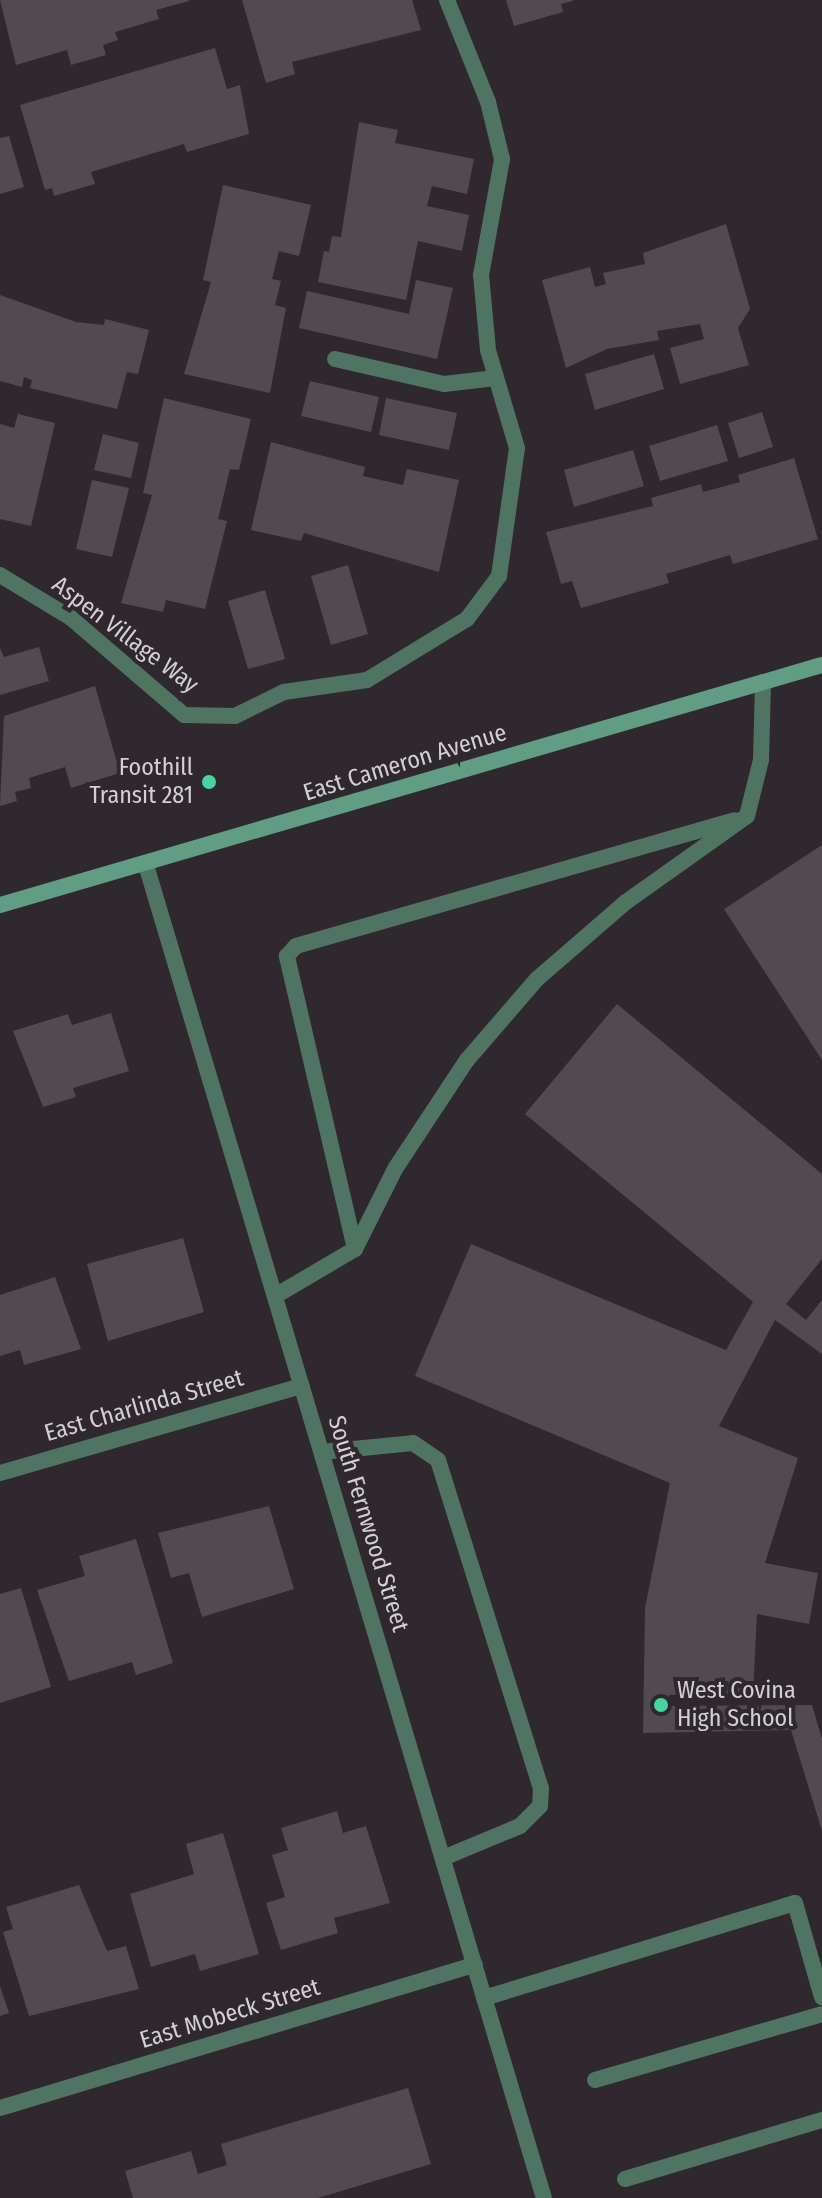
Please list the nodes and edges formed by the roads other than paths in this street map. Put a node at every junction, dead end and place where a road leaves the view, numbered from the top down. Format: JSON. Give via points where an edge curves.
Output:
{"nodes":[{"id":1,"x":447,"y":0,"type":"edge"},
{"id":2,"x":335,"y":359,"type":"dead end"},
{"id":3,"x":496,"y":378,"type":"junction"},
{"id":4,"x":0,"y":575,"type":"edge"},
{"id":5,"x":822,"y":665,"type":"edge"},
{"id":6,"x":763,"y":682,"type":"junction"},
{"id":7,"x":747,"y":816,"type":"junction"},
{"id":8,"x":146,"y":865,"type":"junction"},
{"id":9,"x":0,"y":905,"type":"edge"},
{"id":10,"x":355,"y":1249,"type":"junction"},
{"id":11,"x":275,"y":1296,"type":"junction"},
{"id":12,"x":302,"y":1386,"type":"junction"},
{"id":13,"x":322,"y":1452,"type":"junction"},
{"id":14,"x":0,"y":1473,"type":"edge"},
{"id":15,"x":443,"y":1858,"type":"junction"},
{"id":16,"x":475,"y":1965,"type":"junction"},
{"id":17,"x":822,"y":1997,"type":"edge"},
{"id":18,"x":484,"y":1998,"type":"junction"},
{"id":19,"x":822,"y":2014,"type":"edge"},
{"id":20,"x":595,"y":2080,"type":"dead end"},
{"id":21,"x":0,"y":2108,"type":"edge"},
{"id":22,"x":822,"y":2120,"type":"edge"},
{"id":23,"x":625,"y":2179,"type":"dead end"},
{"id":24,"x":544,"y":2198,"type":"edge"}],
"edges":[{"from":1,"to":3,"type":"street","name":"Aspen Village Way","via":[[488,102],[502,159],[481,275]]},
{"from":2,"to":3,"type":"street","via":[[444,384]]},
{"from":3,"to":4,"type":"street","name":"Aspen Village Way","via":[[517,448],[499,576],[467,619],[367,680],[284,692],[235,716],[184,715],[71,618]]},
{"from":5,"to":6,"type":"main road","name":"East Cameron Avenue"},
{"from":6,"to":7,"type":"street","via":[[761,760]]},
{"from":6,"to":8,"type":"main road","name":"East Cameron Avenue"},
{"from":7,"to":10,"type":"street","via":[[626,902],[537,979],[467,1060],[395,1169]]},
{"from":7,"to":10,"type":"street","via":[[296,946],[287,956]]},
{"from":8,"to":9,"type":"main road","name":"East Cameron Avenue"},
{"from":8,"to":11,"type":"street","name":"South Fernwood Street"},
{"from":10,"to":11,"type":"street"},
{"from":11,"to":12,"type":"street","name":"South Fernwood Street"},
{"from":12,"to":13,"type":"street","name":"South Fernwood Street"},
{"from":12,"to":14,"type":"street","name":"East Charlinda Street"},
{"from":13,"to":15,"type":"street","name":"South Fernwood Street"},
{"from":13,"to":15,"type":"street","via":[[413,1443],[438,1460],[541,1788],[540,1806],[520,1826]]},
{"from":15,"to":16,"type":"street","name":"South Fernwood Street"},
{"from":16,"to":18,"type":"street","name":"South Fernwood Street"},
{"from":16,"to":21,"type":"street","name":"East Mobeck Street"},
{"from":17,"to":18,"type":"street","via":[[795,1903]]},
{"from":18,"to":24,"type":"street","name":"South Fernwood Street"},
{"from":19,"to":20,"type":"street"},
{"from":22,"to":23,"type":"street"}]}
